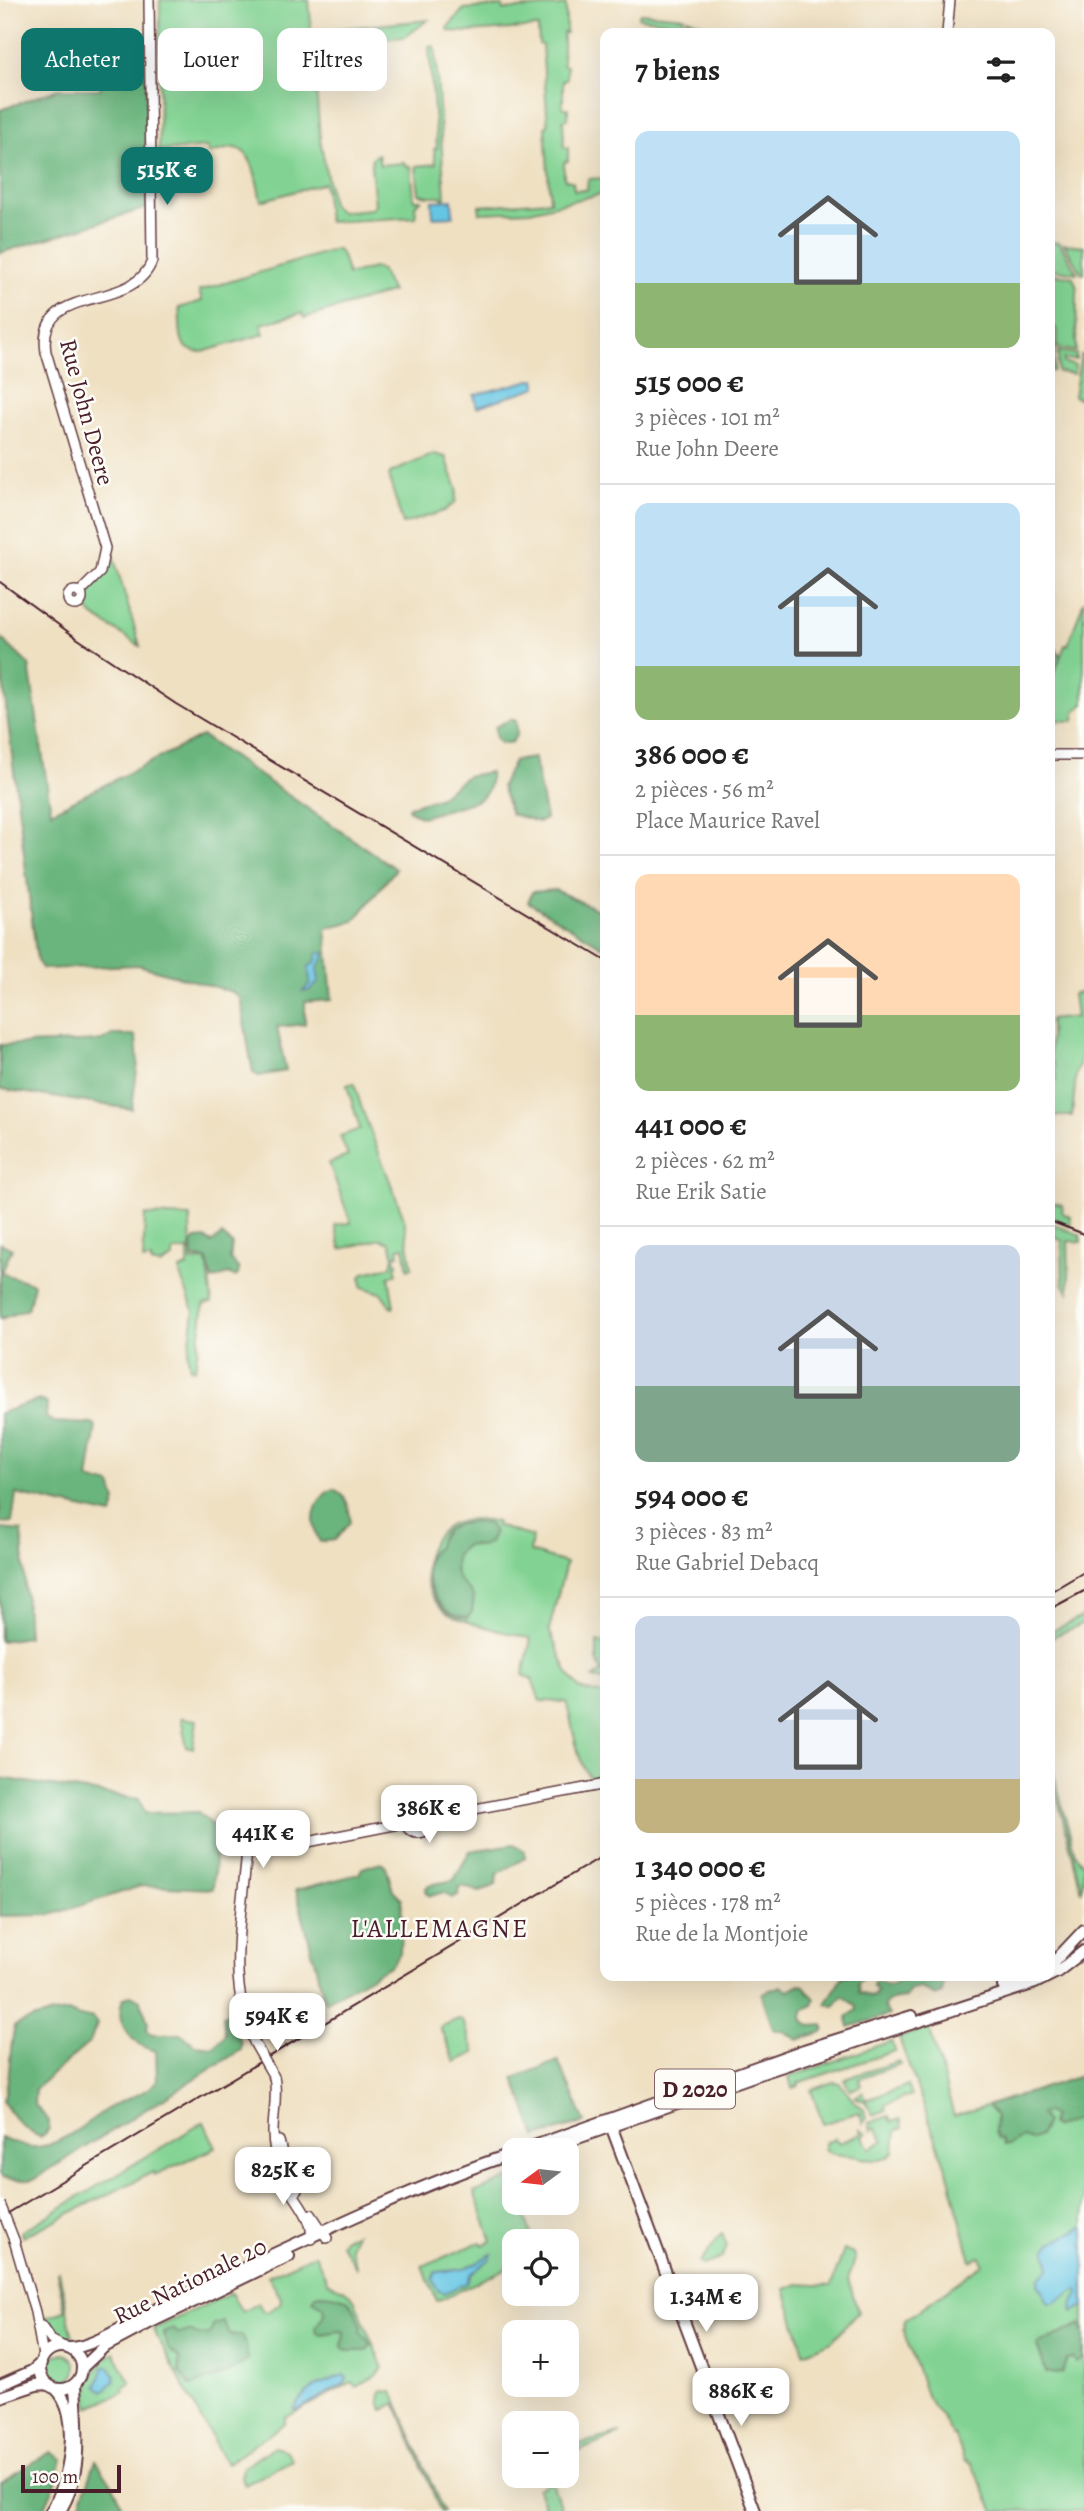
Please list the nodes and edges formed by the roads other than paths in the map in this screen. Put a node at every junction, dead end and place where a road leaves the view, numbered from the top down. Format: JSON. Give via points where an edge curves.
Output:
{"nodes":[{"id":1,"x":149,"y":0,"type":"edge"},
{"id":2,"x":950,"y":0,"type":"edge"},
{"id":3,"x":947,"y":28,"type":"edge"},
{"id":4,"x":79,"y":593,"type":"dead end"},
{"id":5,"x":1055,"y":755,"type":"edge"},
{"id":6,"x":1084,"y":755,"type":"edge"},
{"id":7,"x":600,"y":1785,"type":"edge"},
{"id":8,"x":433,"y":1817,"type":"junction"},
{"id":9,"x":404,"y":1823,"type":"junction"},
{"id":10,"x":1084,"y":1930,"type":"edge"},
{"id":11,"x":1084,"y":1951,"type":"edge"},
{"id":12,"x":1055,"y":1961,"type":"edge"},
{"id":13,"x":1055,"y":1973,"type":"edge"},
{"id":14,"x":1016,"y":1981,"type":"edge"},
{"id":15,"x":1039,"y":1981,"type":"edge"},
{"id":16,"x":275,"y":2118,"type":"junction"},
{"id":17,"x":611,"y":2124,"type":"junction"},
{"id":18,"x":564,"y":2138,"type":"edge"},
{"id":19,"x":575,"y":2138,"type":"edge"},
{"id":20,"x":502,"y":2157,"type":"edge"},
{"id":21,"x":502,"y":2164,"type":"edge"},
{"id":22,"x":0,"y":2204,"type":"edge"},
{"id":23,"x":317,"y":2238,"type":"junction"},
{"id":24,"x":35,"y":2312,"type":"junction"},
{"id":25,"x":66,"y":2347,"type":"junction"},
{"id":26,"x":42,"y":2359,"type":"junction"},
{"id":27,"x":83,"y":2367,"type":"junction"},
{"id":28,"x":0,"y":2385,"type":"edge"},
{"id":29,"x":75,"y":2385,"type":"junction"},
{"id":30,"x":51,"y":2386,"type":"junction"},
{"id":31,"x":0,"y":2397,"type":"edge"},
{"id":32,"x":74,"y":2422,"type":"junction"},
{"id":33,"x":51,"y":2511,"type":"edge"},
{"id":34,"x":60,"y":2511,"type":"edge"},
{"id":35,"x":755,"y":2511,"type":"edge"}],
"edges":[{"from":1,"to":4,"type":"street","name":"Rue John Deere","via":[[152,261],[145,275],[132,285],[62,309],[50,321],[45,337],[105,548],[100,572]]},
{"from":2,"to":3,"type":"street"},
{"from":5,"to":6,"type":"street"},
{"from":7,"to":8,"type":"street"},
{"from":8,"to":9,"type":"street","via":[[426,1830],[418,1833]]},
{"from":8,"to":9,"type":"street","via":[[424,1808],[413,1808]]},
{"from":9,"to":16,"type":"street","bridge":true,"via":[[267,1850],[251,1859],[247,1854],[237,1982],[255,2044],[274,2077]]},
{"from":10,"to":12,"type":"main road"},
{"from":11,"to":13,"type":"main road","number":"D 2020"},
{"from":14,"to":17,"type":"main road","number":"D 2020","via":[[804,2050]]},
{"from":15,"to":17,"type":"main road","number":"D 2020"},
{"from":16,"to":23,"type":"street","via":[[288,2174]]},
{"from":16,"to":23,"type":"street","via":[[275,2154],[281,2173],[289,2180]]},
{"from":17,"to":18,"type":"main road"},
{"from":17,"to":19,"type":"main road"},
{"from":17,"to":35,"type":"main road"},
{"from":20,"to":23,"type":"main road","name":"Rue Nationale 20","via":[[438,2180]]},
{"from":21,"to":23,"type":"main road","name":"Rue Nationale 20"},
{"from":22,"to":24,"type":"street","bridge":true},
{"from":23,"to":25,"type":"main road","name":"Rue Nationale 20","via":[[84,2346]]},
{"from":23,"to":27,"type":"main road","name":"Rue Nationale 20","via":[[104,2347]]},
{"from":24,"to":25,"type":"street","via":[[47,2335]]},
{"from":24,"to":26,"type":"street"},
{"from":25,"to":26,"type":"main road","via":[[48,2351]]},
{"from":25,"to":27,"type":"main road","via":[[79,2356]]},
{"from":26,"to":28,"type":"main road","via":[[32,2371]]},
{"from":26,"to":30,"type":"main road","via":[[41,2375]]},
{"from":27,"to":29,"type":"main road"},
{"from":29,"to":30,"type":"main road"},
{"from":29,"to":32,"type":"main road"},
{"from":30,"to":31,"type":"main road","via":[[36,2385]]},
{"from":30,"to":32,"type":"main road","via":[[66,2401]]},
{"from":32,"to":33,"type":"main road","via":[[65,2478]]},
{"from":32,"to":34,"type":"main road","via":[[75,2469]]}]}
